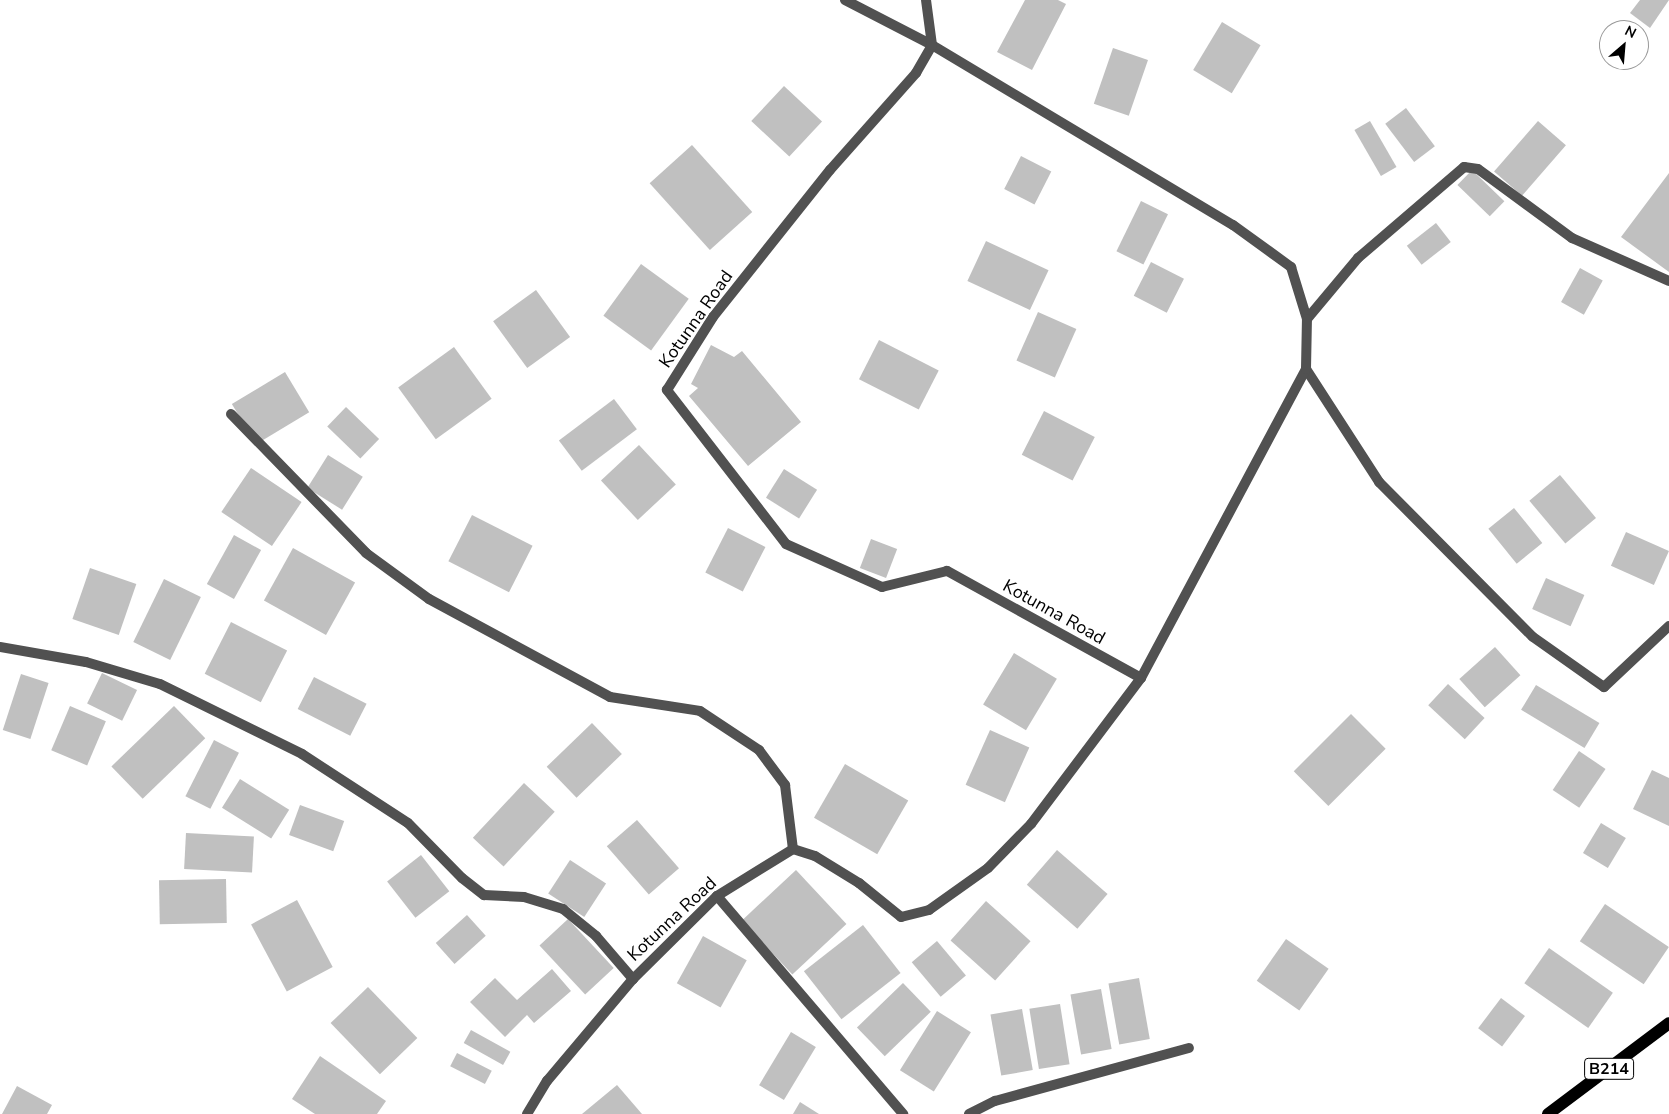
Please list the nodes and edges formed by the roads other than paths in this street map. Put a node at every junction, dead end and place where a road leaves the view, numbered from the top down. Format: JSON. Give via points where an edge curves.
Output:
{"nodes":[{"id":1,"x":845,"y":0,"type":"edge"},
{"id":2,"x":926,"y":0,"type":"edge"},
{"id":3,"x":932,"y":45,"type":"junction"},
{"id":4,"x":1669,"y":282,"type":"edge"},
{"id":5,"x":1307,"y":319,"type":"junction"},
{"id":6,"x":1306,"y":369,"type":"junction"},
{"id":7,"x":231,"y":414,"type":"dead end"},
{"id":8,"x":1669,"y":626,"type":"edge"},
{"id":9,"x":0,"y":647,"type":"edge"},
{"id":10,"x":1141,"y":678,"type":"junction"},
{"id":11,"x":793,"y":848,"type":"junction"},
{"id":12,"x":717,"y":896,"type":"junction"},
{"id":13,"x":633,"y":979,"type":"junction"},
{"id":14,"x":1669,"y":1023,"type":"edge"},
{"id":15,"x":1189,"y":1048,"type":"dead end"},
{"id":16,"x":527,"y":1114,"type":"edge"},
{"id":17,"x":903,"y":1114,"type":"edge"},
{"id":18,"x":969,"y":1114,"type":"edge"},
{"id":19,"x":1548,"y":1114,"type":"edge"}],
"edges":[{"from":1,"to":3,"type":"street"},
{"from":2,"to":3,"type":"street"},
{"from":3,"to":5,"type":"street","via":[[1233,225],[1291,267]]},
{"from":3,"to":10,"type":"street","name":"Kotunna Road","via":[[916,73],[830,170],[713,317],[667,390],[786,544],[882,587],[948,571]]},
{"from":4,"to":5,"type":"street","via":[[1572,238],[1478,169],[1464,167],[1358,258]]},
{"from":5,"to":6,"type":"street"},
{"from":6,"to":8,"type":"street","via":[[1379,482],[1533,637],[1604,687]]},
{"from":6,"to":10,"type":"street"},
{"from":7,"to":11,"type":"street","via":[[366,553],[429,599],[526,655],[610,697],[700,711],[759,750],[785,785]]},
{"from":9,"to":13,"type":"street","via":[[86,662],[160,684],[302,754],[408,823],[462,878],[484,895],[524,897],[564,910],[596,936]]},
{"from":10,"to":11,"type":"street","via":[[1032,824],[988,868],[929,910],[901,917],[859,883],[815,856]]},
{"from":11,"to":12,"type":"street","name":"Kotunna Road"},
{"from":12,"to":13,"type":"street","name":"Kotunna Road"},
{"from":12,"to":17,"type":"street"},
{"from":13,"to":16,"type":"street","name":"Kotunna Road","via":[[547,1081]]},
{"from":14,"to":19,"type":"main road","number":"B214"},
{"from":15,"to":18,"type":"street","via":[[995,1101]]}]}
